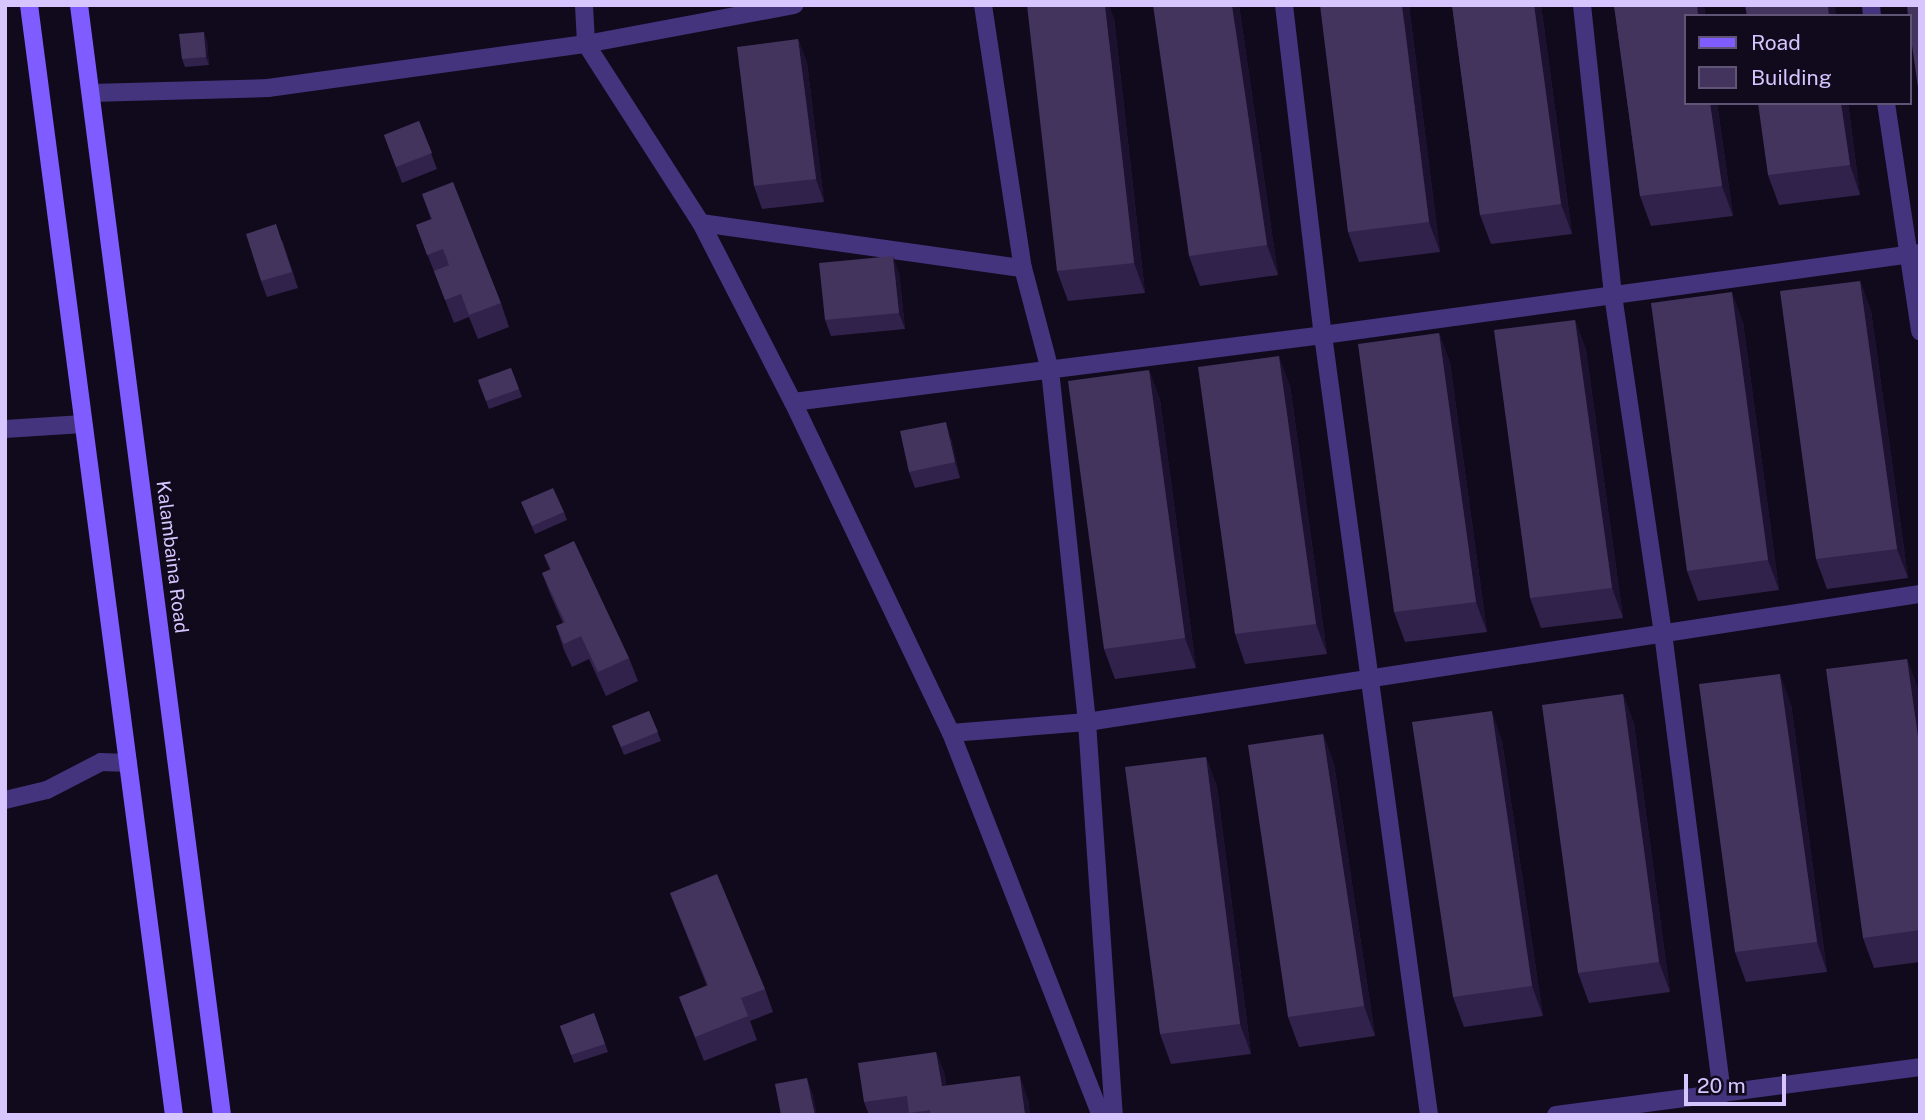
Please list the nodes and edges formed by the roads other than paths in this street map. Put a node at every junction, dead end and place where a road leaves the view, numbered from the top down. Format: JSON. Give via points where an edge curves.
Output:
{"nodes":[{"id":1,"x":29,"y":5,"type":"edge"},
{"id":2,"x":79,"y":5,"type":"edge"},
{"id":3,"x":584,"y":5,"type":"edge"},
{"id":4,"x":794,"y":5,"type":"edge"},
{"id":5,"x":983,"y":5,"type":"edge"},
{"id":6,"x":1284,"y":5,"type":"edge"},
{"id":7,"x":1582,"y":5,"type":"edge"},
{"id":8,"x":586,"y":44,"type":"junction"},
{"id":9,"x":91,"y":93,"type":"junction"},
{"id":10,"x":1886,"y":105,"type":"edge"},
{"id":11,"x":701,"y":223,"type":"junction"},
{"id":12,"x":1915,"y":254,"type":"edge"},
{"id":13,"x":1023,"y":268,"type":"junction"},
{"id":14,"x":1613,"y":295,"type":"junction"},
{"id":15,"x":1920,"y":331,"type":"edge"},
{"id":16,"x":1323,"y":335,"type":"junction"},
{"id":17,"x":1050,"y":370,"type":"junction"},
{"id":18,"x":793,"y":402,"type":"junction"},
{"id":19,"x":83,"y":424,"type":"junction"},
{"id":20,"x":5,"y":429,"type":"edge"},
{"id":21,"x":1920,"y":594,"type":"edge"},
{"id":22,"x":1663,"y":634,"type":"junction"},
{"id":23,"x":1371,"y":677,"type":"junction"},
{"id":24,"x":1087,"y":722,"type":"junction"},
{"id":25,"x":951,"y":733,"type":"junction"},
{"id":26,"x":128,"y":763,"type":"junction"},
{"id":27,"x":5,"y":800,"type":"edge"},
{"id":28,"x":1920,"y":1067,"type":"edge"},
{"id":29,"x":1722,"y":1094,"type":"junction"},
{"id":30,"x":174,"y":1115,"type":"edge"},
{"id":31,"x":222,"y":1115,"type":"edge"},
{"id":32,"x":1101,"y":1115,"type":"edge"},
{"id":33,"x":1114,"y":1115,"type":"edge"},
{"id":34,"x":1429,"y":1115,"type":"edge"},
{"id":35,"x":1556,"y":1115,"type":"edge"}],
"edges":[{"from":1,"to":19,"type":"main road"},
{"from":2,"to":9,"type":"main road","name":"Kalambaina Road"},
{"from":3,"to":8,"type":"street"},
{"from":4,"to":8,"type":"street"},
{"from":5,"to":13,"type":"street"},
{"from":6,"to":16,"type":"street"},
{"from":7,"to":14,"type":"street"},
{"from":8,"to":9,"type":"street","via":[[268,88]]},
{"from":8,"to":11,"type":"street"},
{"from":9,"to":31,"type":"main road","name":"Kalambaina Road"},
{"from":10,"to":12,"type":"street"},
{"from":11,"to":13,"type":"street"},
{"from":11,"to":18,"type":"street"},
{"from":12,"to":14,"type":"street"},
{"from":12,"to":15,"type":"street"},
{"from":13,"to":17,"type":"street"},
{"from":14,"to":16,"type":"street"},
{"from":14,"to":22,"type":"street"},
{"from":16,"to":17,"type":"street"},
{"from":16,"to":23,"type":"street"},
{"from":17,"to":18,"type":"street"},
{"from":17,"to":24,"type":"street"},
{"from":18,"to":25,"type":"street"},
{"from":19,"to":20,"type":"street"},
{"from":19,"to":26,"type":"main road"},
{"from":21,"to":22,"type":"street"},
{"from":22,"to":23,"type":"street"},
{"from":22,"to":29,"type":"street"},
{"from":23,"to":24,"type":"street"},
{"from":23,"to":34,"type":"street"},
{"from":24,"to":25,"type":"street"},
{"from":24,"to":33,"type":"street"},
{"from":25,"to":32,"type":"street"},
{"from":26,"to":27,"type":"street","via":[[101,762],[47,790]]},
{"from":26,"to":30,"type":"main road"},
{"from":28,"to":29,"type":"street"},
{"from":29,"to":35,"type":"street"}]}
